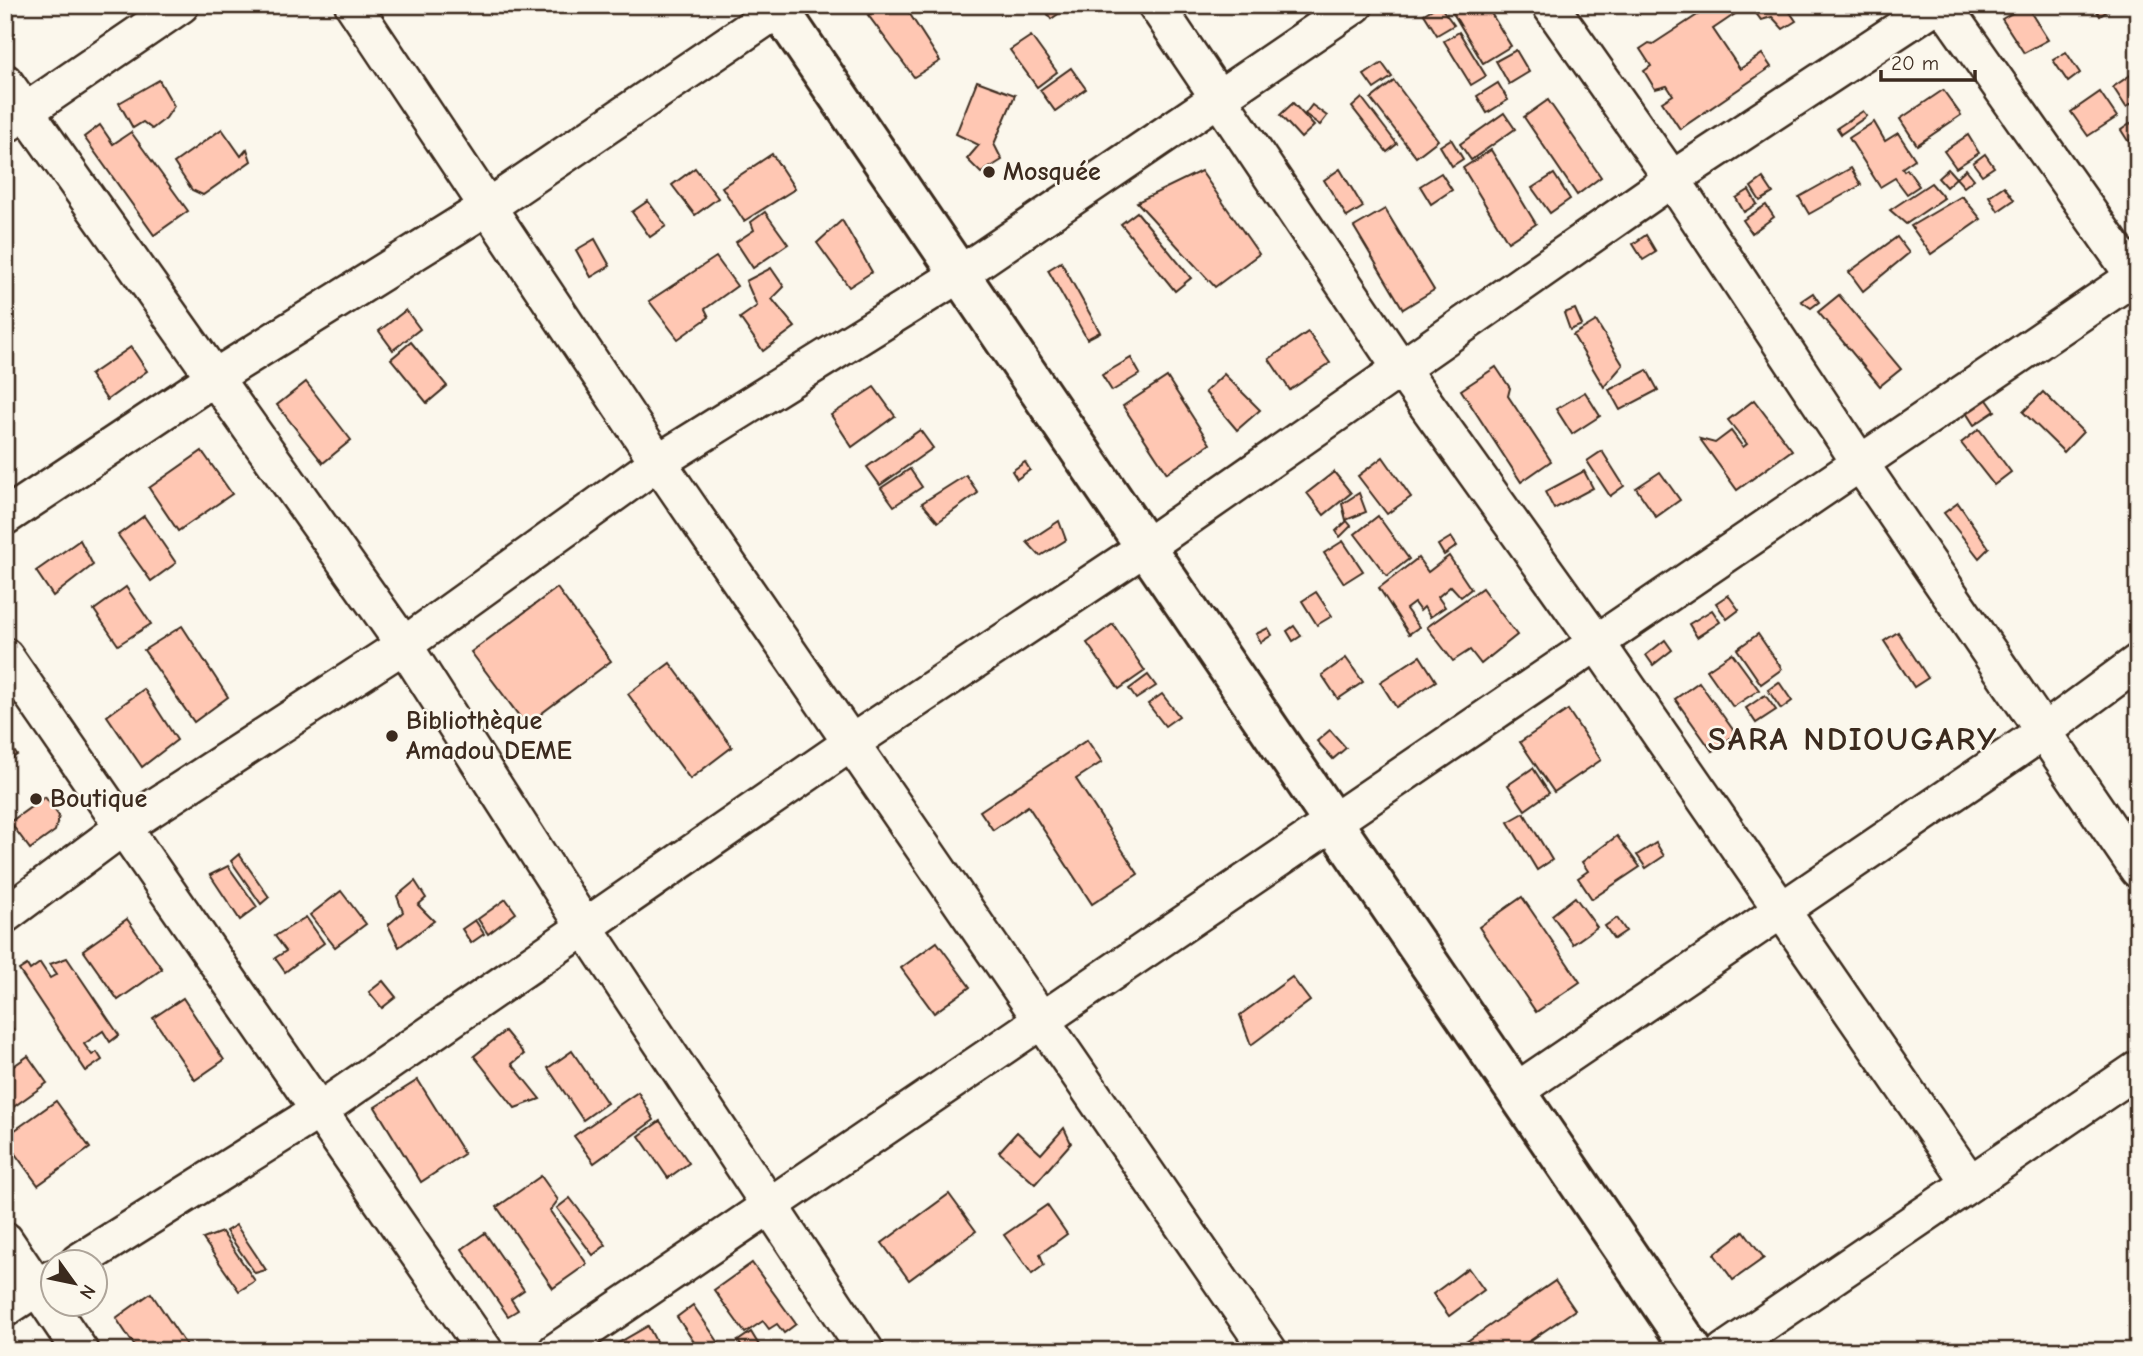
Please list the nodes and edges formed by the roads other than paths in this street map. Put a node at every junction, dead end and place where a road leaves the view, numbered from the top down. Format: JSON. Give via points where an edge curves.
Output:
{"nodes":[{"id":1,"x":181,"y":5,"type":"edge"},
{"id":2,"x":353,"y":5,"type":"edge"},
{"id":3,"x":1156,"y":5,"type":"edge"},
{"id":4,"x":1355,"y":5,"type":"edge"},
{"id":5,"x":1550,"y":5,"type":"edge"},
{"id":6,"x":1936,"y":5,"type":"edge"},
{"id":7,"x":1943,"y":5,"type":"edge"},
{"id":8,"x":780,"y":6,"type":"edge"},
{"id":9,"x":5,"y":82,"type":"edge"},
{"id":10,"x":1220,"y":97,"type":"junction"},
{"id":11,"x":15,"y":118,"type":"edge"},
{"id":12,"x":1672,"y":179,"type":"junction"},
{"id":13,"x":489,"y":206,"type":"junction"},
{"id":14,"x":960,"y":274,"type":"junction"},
{"id":15,"x":2137,"y":278,"type":"edge"},
{"id":16,"x":1401,"y":369,"type":"junction"},
{"id":17,"x":215,"y":377,"type":"junction"},
{"id":18,"x":659,"y":462,"type":"junction"},
{"id":19,"x":1860,"y":463,"type":"junction"},
{"id":20,"x":5,"y":517,"type":"edge"},
{"id":21,"x":1147,"y":546,"type":"junction"},
{"id":22,"x":1597,"y":643,"type":"junction"},
{"id":23,"x":404,"y":646,"type":"junction"},
{"id":24,"x":5,"y":656,"type":"edge"},
{"id":25,"x":2138,"y":662,"type":"edge"},
{"id":26,"x":2043,"y":732,"type":"junction"},
{"id":27,"x":851,"y":743,"type":"junction"},
{"id":28,"x":1333,"y":822,"type":"junction"},
{"id":29,"x":122,"y":828,"type":"junction"},
{"id":30,"x":2138,"y":870,"type":"edge"},
{"id":31,"x":1782,"y":910,"type":"junction"},
{"id":32,"x":5,"y":915,"type":"edge"},
{"id":33,"x":586,"y":929,"type":"junction"},
{"id":34,"x":1044,"y":1019,"type":"junction"},
{"id":35,"x":2138,"y":1069,"type":"edge"},
{"id":36,"x":1516,"y":1091,"type":"junction"},
{"id":37,"x":320,"y":1110,"type":"junction"},
{"id":38,"x":1970,"y":1183,"type":"junction"},
{"id":39,"x":768,"y":1206,"type":"junction"},
{"id":40,"x":5,"y":1240,"type":"edge"},
{"id":41,"x":100,"y":1248,"type":"edge"},
{"id":42,"x":38,"y":1275,"type":"edge"},
{"id":43,"x":38,"y":1288,"type":"edge"},
{"id":44,"x":5,"y":1309,"type":"edge"},
{"id":45,"x":63,"y":1318,"type":"edge"},
{"id":46,"x":80,"y":1351,"type":"edge"},
{"id":47,"x":485,"y":1351,"type":"edge"},
{"id":48,"x":556,"y":1351,"type":"edge"},
{"id":49,"x":866,"y":1351,"type":"edge"},
{"id":50,"x":1269,"y":1351,"type":"edge"},
{"id":51,"x":1693,"y":1351,"type":"edge"},
{"id":52,"x":1724,"y":1351,"type":"edge"}],
"edges":[{"from":1,"to":11,"type":"street"},
{"from":2,"to":13,"type":"street"},
{"from":3,"to":10,"type":"street"},
{"from":4,"to":10,"type":"street"},
{"from":5,"to":12,"type":"street"},
{"from":6,"to":12,"type":"street"},
{"from":7,"to":15,"type":"street"},
{"from":8,"to":13,"type":"street"},
{"from":8,"to":14,"type":"street"},
{"from":9,"to":11,"type":"street"},
{"from":10,"to":14,"type":"street"},
{"from":10,"to":16,"type":"street"},
{"from":11,"to":17,"type":"street"},
{"from":12,"to":16,"type":"street"},
{"from":12,"to":19,"type":"street"},
{"from":13,"to":17,"type":"street"},
{"from":13,"to":18,"type":"street"},
{"from":14,"to":18,"type":"street"},
{"from":14,"to":21,"type":"street"},
{"from":15,"to":19,"type":"street"},
{"from":16,"to":21,"type":"street"},
{"from":16,"to":22,"type":"street"},
{"from":17,"to":20,"type":"street"},
{"from":17,"to":23,"type":"street"},
{"from":18,"to":23,"type":"street"},
{"from":18,"to":27,"type":"street"},
{"from":19,"to":22,"type":"street"},
{"from":19,"to":26,"type":"street"},
{"from":21,"to":27,"type":"street"},
{"from":21,"to":28,"type":"street"},
{"from":22,"to":28,"type":"street"},
{"from":22,"to":31,"type":"street"},
{"from":23,"to":29,"type":"street"},
{"from":23,"to":33,"type":"street"},
{"from":24,"to":29,"type":"street"},
{"from":25,"to":26,"type":"street"},
{"from":26,"to":30,"type":"street"},
{"from":26,"to":31,"type":"street"},
{"from":27,"to":33,"type":"street"},
{"from":27,"to":34,"type":"street"},
{"from":28,"to":34,"type":"street"},
{"from":28,"to":36,"type":"street"},
{"from":29,"to":32,"type":"street"},
{"from":29,"to":37,"type":"street"},
{"from":31,"to":36,"type":"street"},
{"from":31,"to":38,"type":"street"},
{"from":33,"to":37,"type":"street"},
{"from":33,"to":39,"type":"street"},
{"from":34,"to":39,"type":"street"},
{"from":34,"to":50,"type":"street"},
{"from":35,"to":38,"type":"street"},
{"from":36,"to":51,"type":"street"},
{"from":37,"to":41,"type":"street"},
{"from":37,"to":47,"type":"street"},
{"from":38,"to":52,"type":"street"},
{"from":39,"to":48,"type":"street"},
{"from":39,"to":49,"type":"street"},
{"from":40,"to":42,"type":"street"},
{"from":43,"to":44,"type":"street"},
{"from":45,"to":46,"type":"street"}]}
